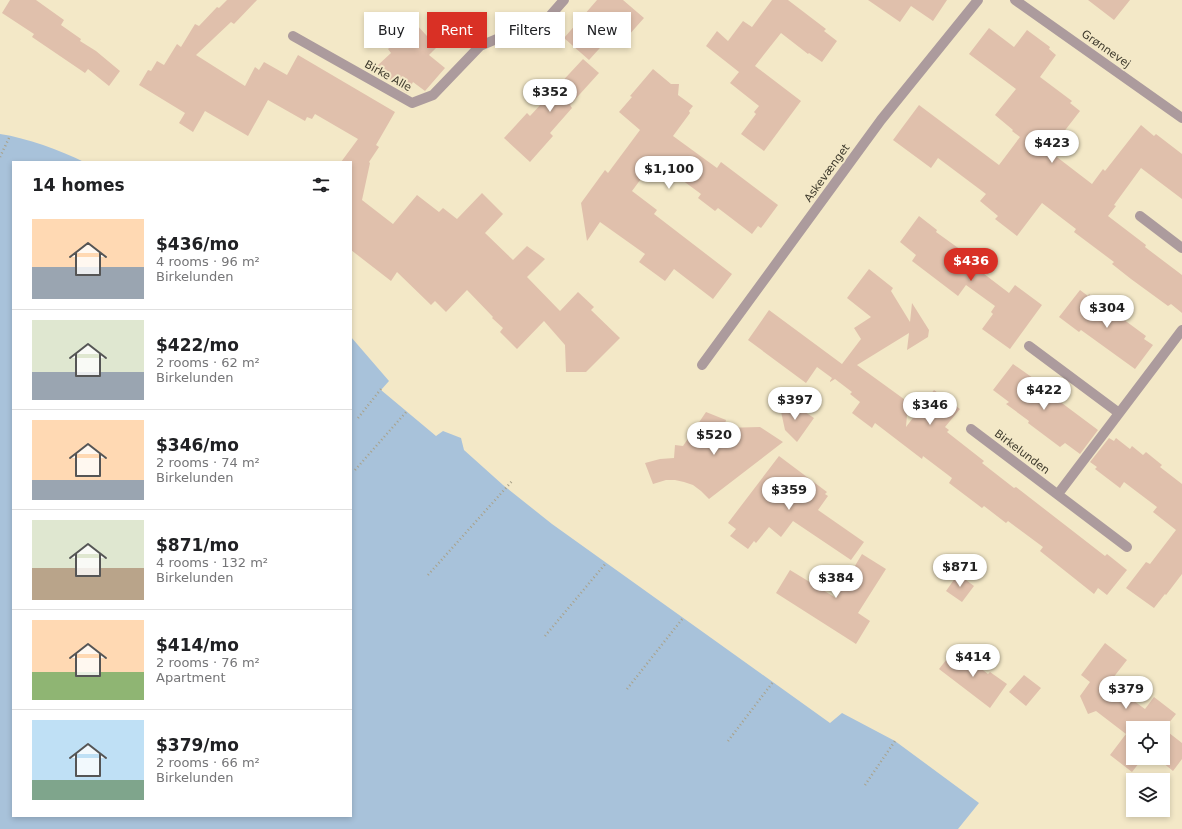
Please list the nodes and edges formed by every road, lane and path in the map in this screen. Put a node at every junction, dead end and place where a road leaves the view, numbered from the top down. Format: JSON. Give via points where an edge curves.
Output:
{"nodes":[{"id":1,"x":564,"y":0,"type":"edge"},
{"id":2,"x":978,"y":0,"type":"edge"},
{"id":3,"x":1015,"y":0,"type":"edge"},
{"id":4,"x":293,"y":36,"type":"dead end"},
{"id":5,"x":1182,"y":118,"type":"edge"},
{"id":6,"x":10,"y":136,"type":"dead end"},
{"id":7,"x":0,"y":156,"type":"edge"},
{"id":8,"x":1140,"y":216,"type":"dead end"},
{"id":9,"x":1182,"y":248,"type":"edge"},
{"id":10,"x":1182,"y":330,"type":"edge"},
{"id":11,"x":1029,"y":346,"type":"dead end"},
{"id":12,"x":702,"y":365,"type":"dead end"},
{"id":13,"x":381,"y":389,"type":"dead end"},
{"id":14,"x":407,"y":411,"type":"dead end"},
{"id":15,"x":1119,"y":413,"type":"junction"},
{"id":16,"x":358,"y":418,"type":"dead end"},
{"id":17,"x":971,"y":429,"type":"dead end"},
{"id":18,"x":355,"y":470,"type":"dead end"},
{"id":19,"x":513,"y":480,"type":"dead end"},
{"id":20,"x":1058,"y":494,"type":"junction"},
{"id":21,"x":1128,"y":547,"type":"dead end"},
{"id":22,"x":606,"y":563,"type":"dead end"},
{"id":23,"x":428,"y":575,"type":"dead end"},
{"id":24,"x":683,"y":618,"type":"dead end"},
{"id":25,"x":545,"y":636,"type":"dead end"},
{"id":26,"x":773,"y":682,"type":"dead end"},
{"id":27,"x":627,"y":689,"type":"dead end"},
{"id":28,"x":728,"y":741,"type":"dead end"},
{"id":29,"x":895,"y":742,"type":"dead end"},
{"id":30,"x":865,"y":785,"type":"dead end"}],
"edges":[{"from":1,"to":4,"type":"street","name":"Birke Alle","via":[[549,17],[480,46],[433,95],[412,103]]},
{"from":2,"to":12,"type":"street","name":"Askevænget","via":[[881,120]]},
{"from":3,"to":5,"type":"street","name":"Grønnevej"},
{"from":6,"to":7,"type":"path"},
{"from":8,"to":9,"type":"street"},
{"from":10,"to":15,"type":"street"},
{"from":11,"to":15,"type":"street"},
{"from":13,"to":16,"type":"path"},
{"from":14,"to":18,"type":"path"},
{"from":15,"to":20,"type":"street"},
{"from":17,"to":20,"type":"street","name":"Birkelunden"},
{"from":19,"to":23,"type":"path"},
{"from":20,"to":21,"type":"street","name":"Birkelunden"},
{"from":22,"to":25,"type":"path"},
{"from":24,"to":27,"type":"path"},
{"from":26,"to":28,"type":"path"},
{"from":29,"to":30,"type":"path"}]}
